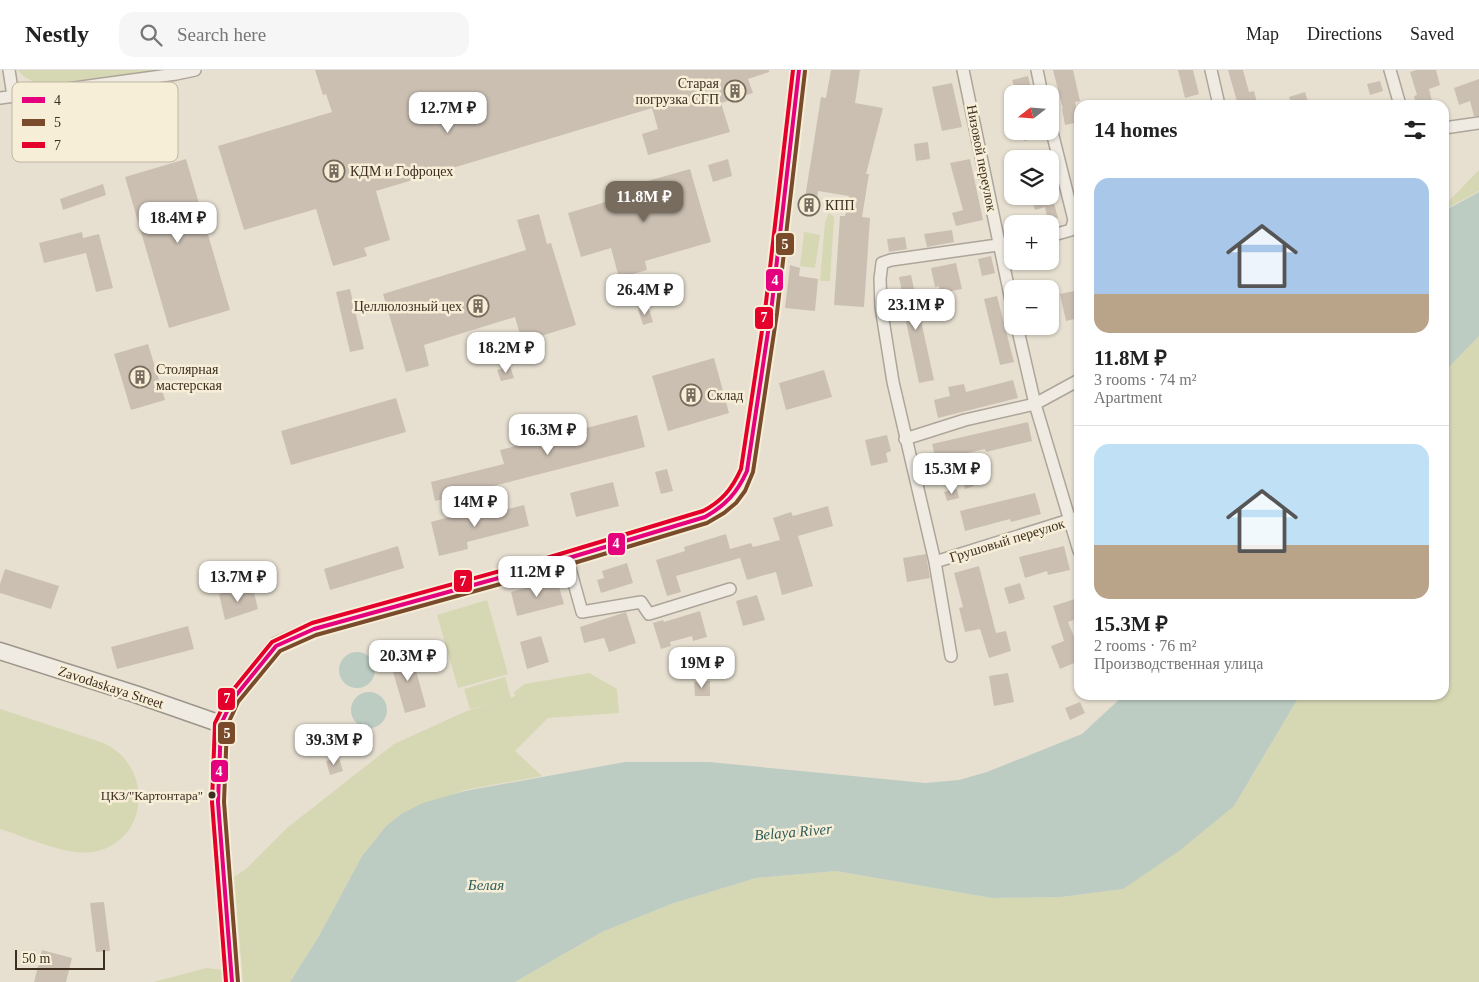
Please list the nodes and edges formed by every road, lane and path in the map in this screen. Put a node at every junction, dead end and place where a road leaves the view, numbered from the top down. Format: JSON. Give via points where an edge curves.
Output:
{"nodes":[{"id":1,"x":9,"y":70,"type":"edge"},
{"id":2,"x":195,"y":70,"type":"edge"},
{"id":3,"x":799,"y":70,"type":"edge"},
{"id":4,"x":963,"y":70,"type":"edge"},
{"id":5,"x":1036,"y":70,"type":"edge"},
{"id":6,"x":1210,"y":70,"type":"edge"},
{"id":7,"x":1390,"y":70,"type":"edge"},
{"id":8,"x":121,"y":82,"type":"edge"},
{"id":9,"x":1040,"y":85,"type":"edge"},
{"id":10,"x":12,"y":86,"type":"edge"},
{"id":11,"x":1218,"y":100,"type":"edge"},
{"id":12,"x":1399,"y":100,"type":"edge"},
{"id":13,"x":1479,"y":123,"type":"edge"},
{"id":14,"x":1449,"y":127,"type":"edge"},
{"id":15,"x":1054,"y":140,"type":"edge"},
{"id":16,"x":1059,"y":233,"type":"edge"},
{"id":17,"x":1004,"y":245,"type":"edge"},
{"id":18,"x":999,"y":246,"type":"junction"},
{"id":19,"x":1006,"y":280,"type":"edge"},
{"id":20,"x":1019,"y":335,"type":"edge"},
{"id":21,"x":1074,"y":383,"type":"edge"},
{"id":22,"x":1035,"y":404,"type":"junction"},
{"id":23,"x":905,"y":439,"type":"junction"},
{"id":24,"x":1074,"y":515,"type":"edge"},
{"id":25,"x":1074,"y":518,"type":"edge"},
{"id":26,"x":567,"y":558,"type":"junction"},
{"id":27,"x":935,"y":562,"type":"junction"},
{"id":28,"x":730,"y":589,"type":"dead end"},
{"id":29,"x":0,"y":652,"type":"edge"},
{"id":30,"x":950,"y":656,"type":"dead end"},
{"id":31,"x":222,"y":724,"type":"junction"},
{"id":32,"x":232,"y":982,"type":"edge"}],
"edges":[{"from":1,"to":10,"type":"street"},
{"from":2,"to":8,"type":"street"},
{"from":3,"to":26,"type":"main road","via":[[771,312],[747,471],[738,492],[723,508],[705,517]]},
{"from":4,"to":18,"type":"street","name":"Низовой переулок"},
{"from":5,"to":9,"type":"street"},
{"from":6,"to":11,"type":"street"},
{"from":7,"to":12,"type":"street"},
{"from":13,"to":14,"type":"street"},
{"from":15,"to":16,"type":"street","via":[[1074,220],[1071,230]]},
{"from":17,"to":18,"type":"street"},
{"from":18,"to":19,"type":"street","name":"Низовой переулок"},
{"from":18,"to":23,"type":"street","via":[[891,260],[882,264],[881,307]]},
{"from":20,"to":22,"type":"street"},
{"from":21,"to":22,"type":"street"},
{"from":22,"to":23,"type":"street","via":[[965,420]]},
{"from":22,"to":24,"type":"street"},
{"from":23,"to":27,"type":"street"},
{"from":25,"to":27,"type":"street","name":"Грушовый переулок"},
{"from":26,"to":28,"type":"street","via":[[582,612],[641,602],[649,614]]},
{"from":26,"to":31,"type":"main road","via":[[314,629],[276,646],[233,699]]},
{"from":27,"to":30,"type":"street"},
{"from":29,"to":31,"type":"main road","name":"Zavodaskaya Street"},
{"from":31,"to":32,"type":"main road","via":[[218,802]]}]}
